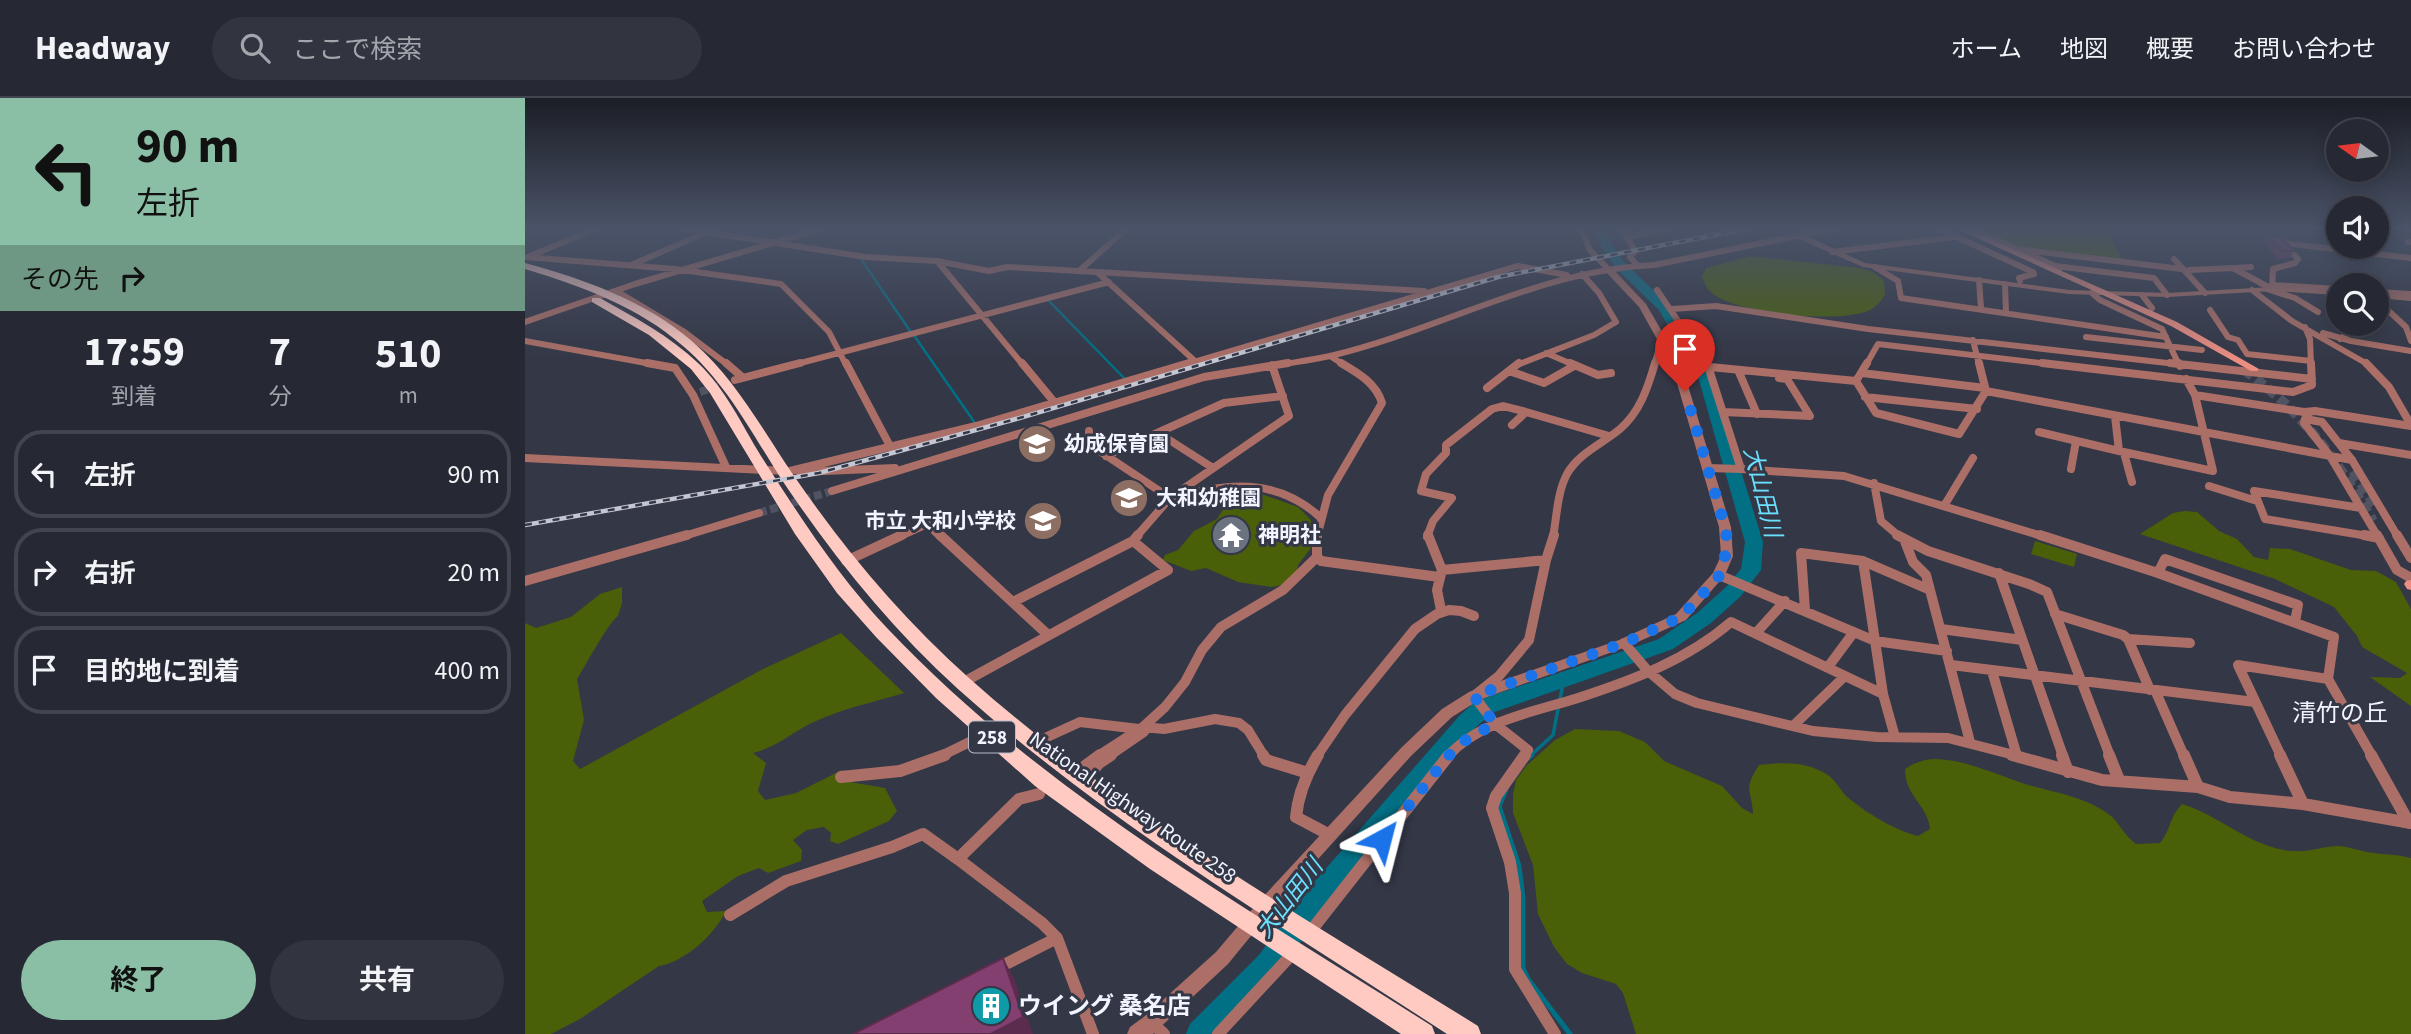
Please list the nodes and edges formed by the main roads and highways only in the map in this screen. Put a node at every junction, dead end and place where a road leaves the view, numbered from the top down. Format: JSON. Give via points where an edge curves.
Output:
{"nodes":[{"id":1,"x":554,"y":272,"type":"edge"},
{"id":2,"x":2046,"y":272,"type":"edge"},
{"id":3,"x":2054,"y":272,"type":"edge"},
{"id":4,"x":525,"y":273,"type":"edge"},
{"id":5,"x":785,"y":481,"type":"junction"},
{"id":6,"x":1265,"y":916,"type":"junction"},
{"id":7,"x":1299,"y":938,"type":"junction"},
{"id":8,"x":1423,"y":1034,"type":"edge"},
{"id":9,"x":1469,"y":1034,"type":"edge"}],
"edges":[{"from":1,"to":5,"type":"highway","name":"National Highway Route 258","number":"258","via":[[606,293],[686,342],[708,363],[754,424]]},
{"from":2,"to":3,"type":"main road","via":[[2249,369],[2203,339]]},
{"from":4,"to":5,"type":"highway","name":"National Highway Route 258","number":"258","via":[[592,298],[653,333],[695,366],[759,463]]},
{"from":5,"to":6,"type":"highway","name":"National Highway Route 258","number":"258","via":[[898,623],[962,683],[1033,744],[1083,774]]},
{"from":5,"to":6,"type":"highway","name":"National Highway Route 258","number":"258","via":[[803,534],[874,625],[942,693],[1042,780],[1158,863]]},
{"from":6,"to":7,"type":"highway","name":"National Highway Route 258","number":"258"},
{"from":7,"to":8,"type":"highway","name":"National Highway Route 258","number":"258"},
{"from":7,"to":9,"type":"highway","name":"National Highway Route 258","number":"258"}]}
